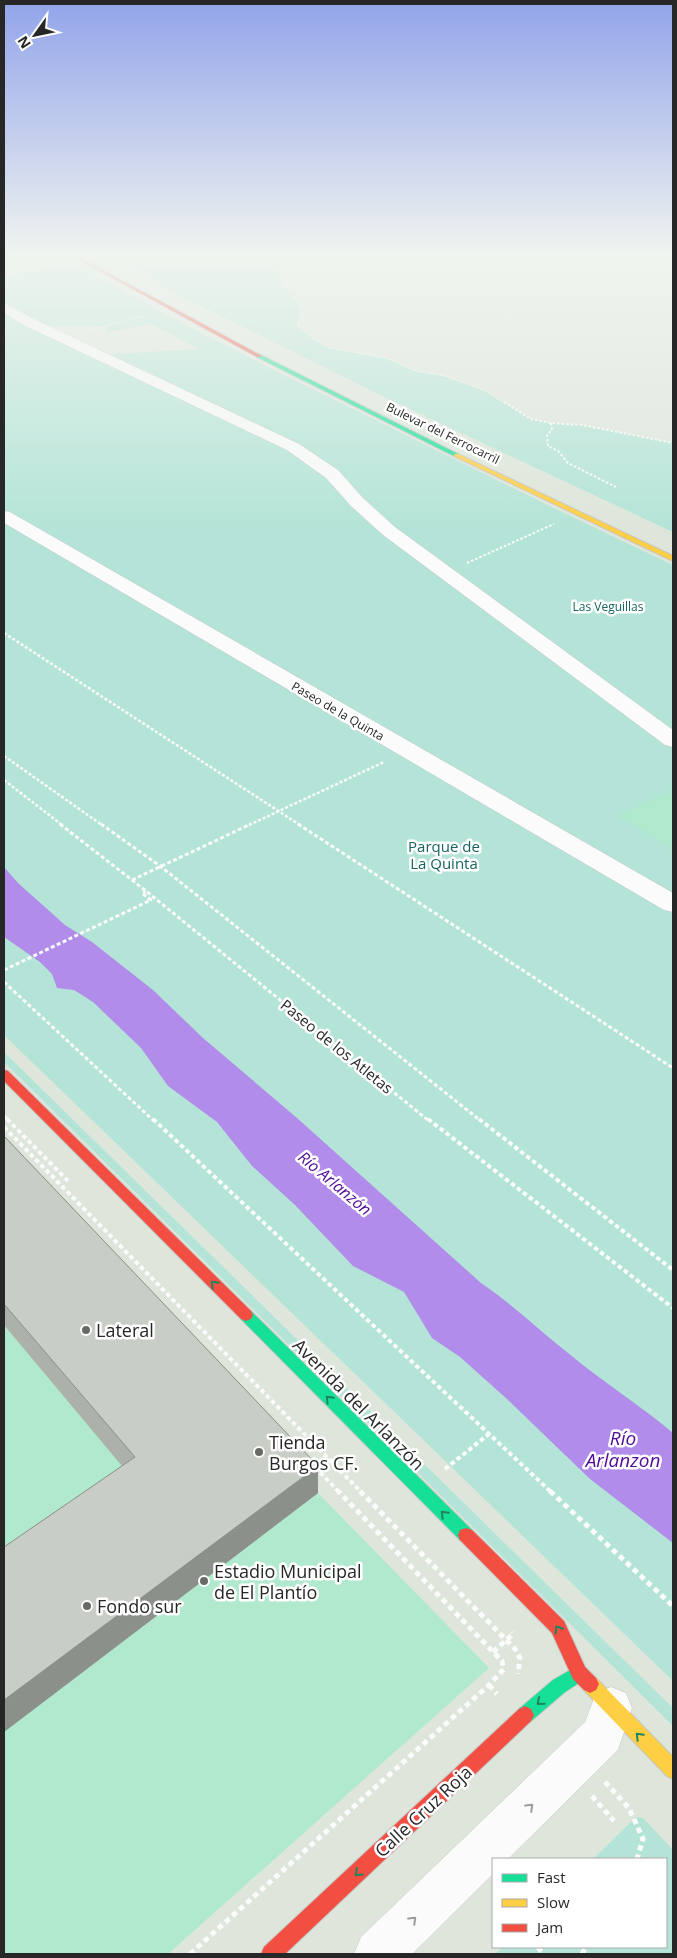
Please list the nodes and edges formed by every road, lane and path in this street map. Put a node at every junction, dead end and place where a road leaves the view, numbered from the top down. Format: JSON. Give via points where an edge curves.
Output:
{"nodes":[{"id":1,"x":82,"y":346,"type":"edge"},
{"id":2,"x":240,"y":346,"type":"edge"},
{"id":3,"x":327,"y":346,"type":"edge"},
{"id":4,"x":551,"y":423,"type":"junction"},
{"id":5,"x":673,"y":443,"type":"edge"},
{"id":6,"x":616,"y":487,"type":"dead end"},
{"id":7,"x":4,"y":516,"type":"edge"},
{"id":8,"x":560,"y":522,"type":"dead end"},
{"id":9,"x":673,"y":559,"type":"edge"},
{"id":10,"x":444,"y":572,"type":"junction"},
{"id":11,"x":4,"y":633,"type":"edge"},
{"id":12,"x":673,"y":740,"type":"edge"},
{"id":13,"x":407,"y":751,"type":"junction"},
{"id":14,"x":4,"y":756,"type":"edge"},
{"id":15,"x":4,"y":780,"type":"edge"},
{"id":16,"x":277,"y":812,"type":"junction"},
{"id":17,"x":160,"y":866,"type":"junction"},
{"id":18,"x":132,"y":880,"type":"junction"},
{"id":19,"x":146,"y":891,"type":"junction"},
{"id":20,"x":151,"y":900,"type":"junction"},
{"id":21,"x":158,"y":901,"type":"junction"},
{"id":22,"x":673,"y":904,"type":"edge"},
{"id":23,"x":4,"y":970,"type":"edge"},
{"id":24,"x":4,"y":982,"type":"edge"},
{"id":25,"x":673,"y":1068,"type":"edge"},
{"id":26,"x":4,"y":1074,"type":"edge"},
{"id":27,"x":4,"y":1128,"type":"edge"},
{"id":28,"x":673,"y":1270,"type":"edge"},
{"id":29,"x":673,"y":1308,"type":"edge"},
{"id":30,"x":490,"y":1434,"type":"junction"},
{"id":31,"x":307,"y":1459,"type":"edge"},
{"id":32,"x":442,"y":1470,"type":"dead end"},
{"id":33,"x":673,"y":1606,"type":"edge"},
{"id":34,"x":579,"y":1673,"type":"junction"},
{"id":35,"x":533,"y":1707,"type":"junction"},
{"id":36,"x":611,"y":1708,"type":"junction"},
{"id":37,"x":673,"y":1770,"type":"edge"},
{"id":38,"x":190,"y":1954,"type":"edge"},
{"id":39,"x":271,"y":1954,"type":"edge"},
{"id":40,"x":378,"y":1954,"type":"edge"}],
"edges":[{"from":1,"to":10,"type":"street","via":[[293,447],[332,474],[389,531]]},
{"from":2,"to":9,"type":"main road","name":"Bulevar del Ferrocarril"},
{"from":3,"to":4,"type":"path","via":[[386,358],[416,371],[445,376],[484,390],[532,419]]},
{"from":4,"to":5,"type":"path"},
{"from":4,"to":6,"type":"path","via":[[548,446],[558,451],[568,463]]},
{"from":7,"to":13,"type":"street","name":"Paseo de la Quinta"},
{"from":8,"to":10,"type":"path"},
{"from":10,"to":12,"type":"street"},
{"from":11,"to":16,"type":"path"},
{"from":13,"to":16,"type":"path"},
{"from":13,"to":22,"type":"street","name":"Paseo de la Quinta"},
{"from":14,"to":17,"type":"path"},
{"from":15,"to":18,"type":"path","name":"Paseo de los Atletas"},
{"from":16,"to":17,"type":"path"},
{"from":16,"to":25,"type":"path"},
{"from":17,"to":18,"type":"path"},
{"from":17,"to":28,"type":"path"},
{"from":18,"to":19,"type":"path","name":"Paseo de los Atletas"},
{"from":19,"to":20,"type":"path","via":[[142,893]]},
{"from":19,"to":21,"type":"path","name":"Paseo de los Atletas"},
{"from":20,"to":21,"type":"path"},
{"from":20,"to":23,"type":"path"},
{"from":21,"to":29,"type":"path","name":"Paseo de los Atletas","via":[[469,1152]]},
{"from":24,"to":30,"type":"path"},
{"from":34,"to":26,"type":"main road","name":"Avenida del Arlanzón","one_way":true,"via":[[558,1627]]},
{"from":27,"to":35,"type":"path","via":[[514,1648],[520,1658],[519,1688]]},
{"from":30,"to":32,"type":"path"},
{"from":30,"to":33,"type":"path"},
{"from":31,"to":38,"type":"path","via":[[502,1661],[504,1669]]},
{"from":34,"to":35,"type":"main road","name":"Calle Cruz Roja","one_way":true},
{"from":34,"to":36,"type":"main road","name":"Avenida del Arlanzón"},
{"from":35,"to":39,"type":"main road","name":"Calle Cruz Roja","one_way":true},
{"from":37,"to":36,"type":"main road","name":"Avenida del Arlanzón","one_way":true},
{"from":40,"to":36,"type":"street","one_way":true,"via":[[603,1735]]}]}
